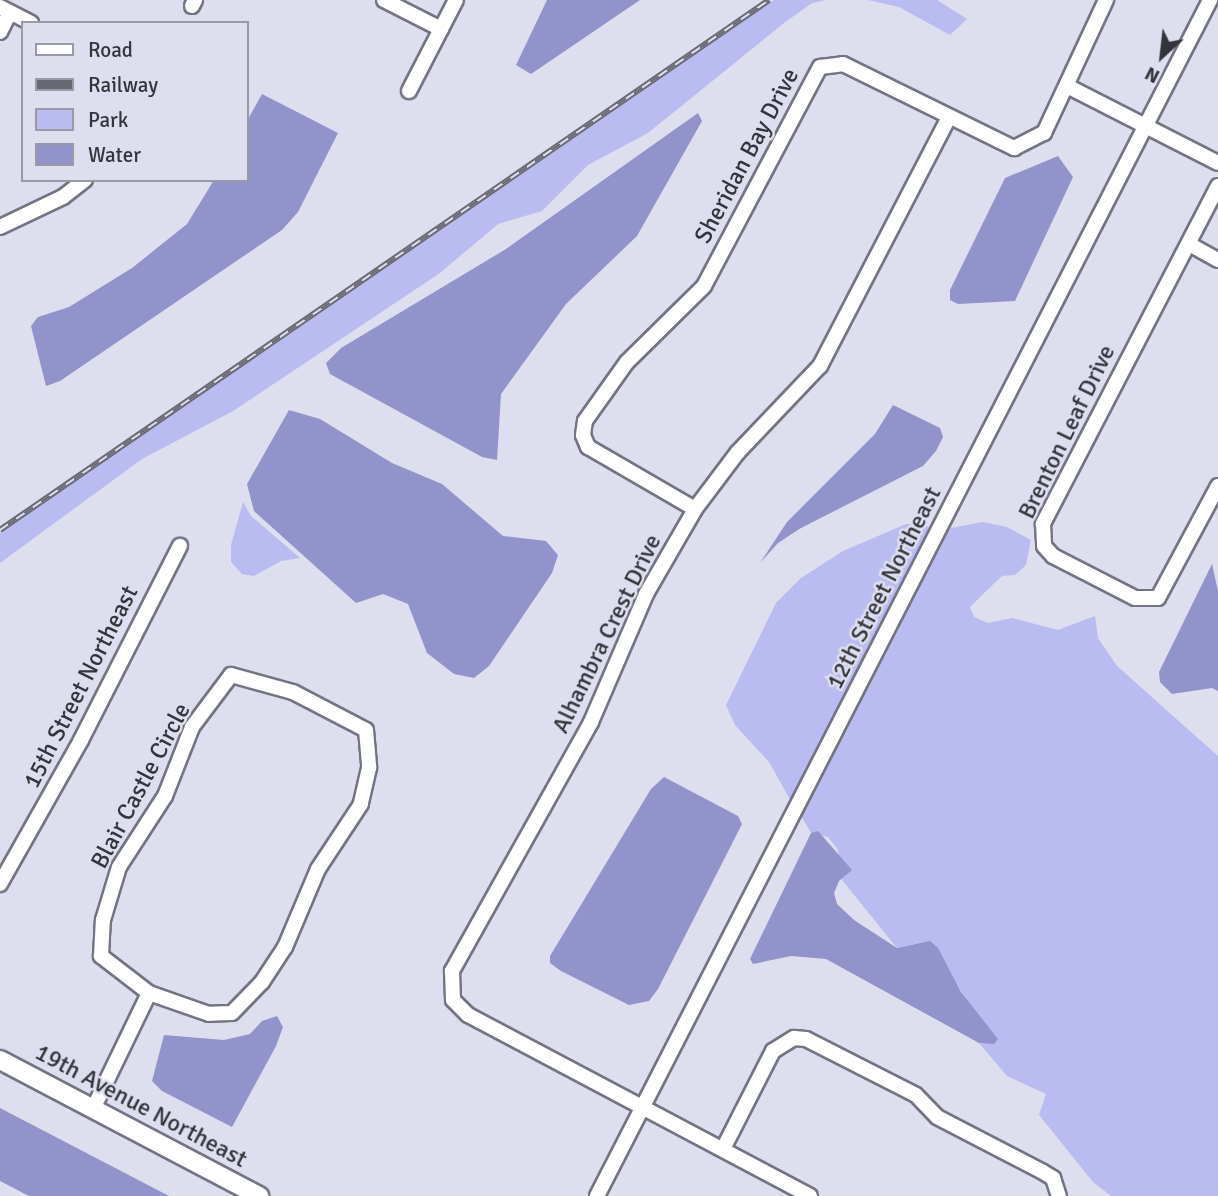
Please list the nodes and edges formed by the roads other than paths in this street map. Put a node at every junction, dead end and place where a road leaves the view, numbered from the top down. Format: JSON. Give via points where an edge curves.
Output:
{"nodes":[{"id":1,"x":384,"y":0,"type":"edge"},
{"id":2,"x":456,"y":0,"type":"edge"},
{"id":3,"x":1106,"y":0,"type":"edge"},
{"id":4,"x":1210,"y":0,"type":"edge"},
{"id":5,"x":5,"y":9,"type":"edge"},
{"id":6,"x":28,"y":21,"type":"edge"},
{"id":7,"x":441,"y":29,"type":"junction"},
{"id":8,"x":0,"y":32,"type":"edge"},
{"id":9,"x":1067,"y":86,"type":"junction"},
{"id":10,"x":409,"y":91,"type":"dead end"},
{"id":11,"x":948,"y":119,"type":"junction"},
{"id":12,"x":1145,"y":126,"type":"junction"},
{"id":13,"x":1218,"y":163,"type":"edge"},
{"id":14,"x":82,"y":182,"type":"edge"},
{"id":15,"x":1218,"y":186,"type":"edge"},
{"id":16,"x":0,"y":227,"type":"edge"},
{"id":17,"x":1189,"y":244,"type":"junction"},
{"id":18,"x":1218,"y":260,"type":"edge"},
{"id":19,"x":1218,"y":486,"type":"edge"},
{"id":20,"x":695,"y":509,"type":"junction"},
{"id":21,"x":180,"y":546,"type":"dead end"},
{"id":22,"x":0,"y":884,"type":"edge"},
{"id":23,"x":149,"y":993,"type":"junction"},
{"id":24,"x":0,"y":1060,"type":"edge"},
{"id":25,"x":643,"y":1107,"type":"junction"},
{"id":26,"x":93,"y":1109,"type":"junction"},
{"id":27,"x":723,"y":1149,"type":"junction"},
{"id":28,"x":259,"y":1196,"type":"edge"},
{"id":29,"x":597,"y":1196,"type":"edge"},
{"id":30,"x":810,"y":1196,"type":"edge"},
{"id":31,"x":1059,"y":1196,"type":"edge"}],
"edges":[{"from":1,"to":7,"type":"street"},
{"from":2,"to":7,"type":"street"},
{"from":3,"to":9,"type":"street","name":"Sheridan Bay Drive"},
{"from":4,"to":12,"type":"street","name":"12th Street Northeast"},
{"from":5,"to":6,"type":"street"},
{"from":5,"to":8,"type":"street"},
{"from":7,"to":10,"type":"street"},
{"from":9,"to":11,"type":"street","name":"Sheridan Bay Drive","via":[[1044,133],[1014,148]]},
{"from":9,"to":12,"type":"street"},
{"from":11,"to":20,"type":"street","name":"Alhambra Crest Drive","via":[[820,366],[738,452]]},
{"from":11,"to":20,"type":"street","name":"Sheridan Bay Drive","via":[[843,64],[820,67],[704,286],[649,337],[599,399],[585,421],[583,435],[588,447]]},
{"from":12,"to":13,"type":"street"},
{"from":12,"to":25,"type":"street","name":"12th Street Northeast"},
{"from":14,"to":16,"type":"street","via":[[30,215]]},
{"from":15,"to":17,"type":"street","name":"Brenton Leaf Drive"},
{"from":17,"to":18,"type":"street"},
{"from":17,"to":19,"type":"street","name":"Brenton Leaf Drive","via":[[1043,524],[1044,546],[1053,556],[1135,598],[1158,598]]},
{"from":20,"to":25,"type":"street","name":"Alhambra Crest Drive","via":[[646,594],[585,734],[484,908],[452,971],[450,986],[453,1000],[468,1015]]},
{"from":21,"to":22,"type":"street","name":"15th Street Northeast","via":[[81,740]]},
{"from":23,"to":23,"type":"street","name":"Blair Castle Circle","via":[[209,1014],[232,1013],[247,1001],[285,947],[318,869],[361,804],[369,768],[366,730],[293,692],[231,676],[192,727],[165,796],[119,867],[103,920],[101,956]]},
{"from":23,"to":26,"type":"street"},
{"from":24,"to":26,"type":"street","name":"19th Avenue Northeast"},
{"from":25,"to":27,"type":"street"},
{"from":25,"to":29,"type":"street","name":"12th Street Northeast"},
{"from":26,"to":28,"type":"street","name":"19th Avenue Northeast"},
{"from":27,"to":30,"type":"street"},
{"from":27,"to":31,"type":"street","via":[[773,1051],[794,1038],[806,1039],[916,1095],[937,1117],[1053,1178]]}]}
